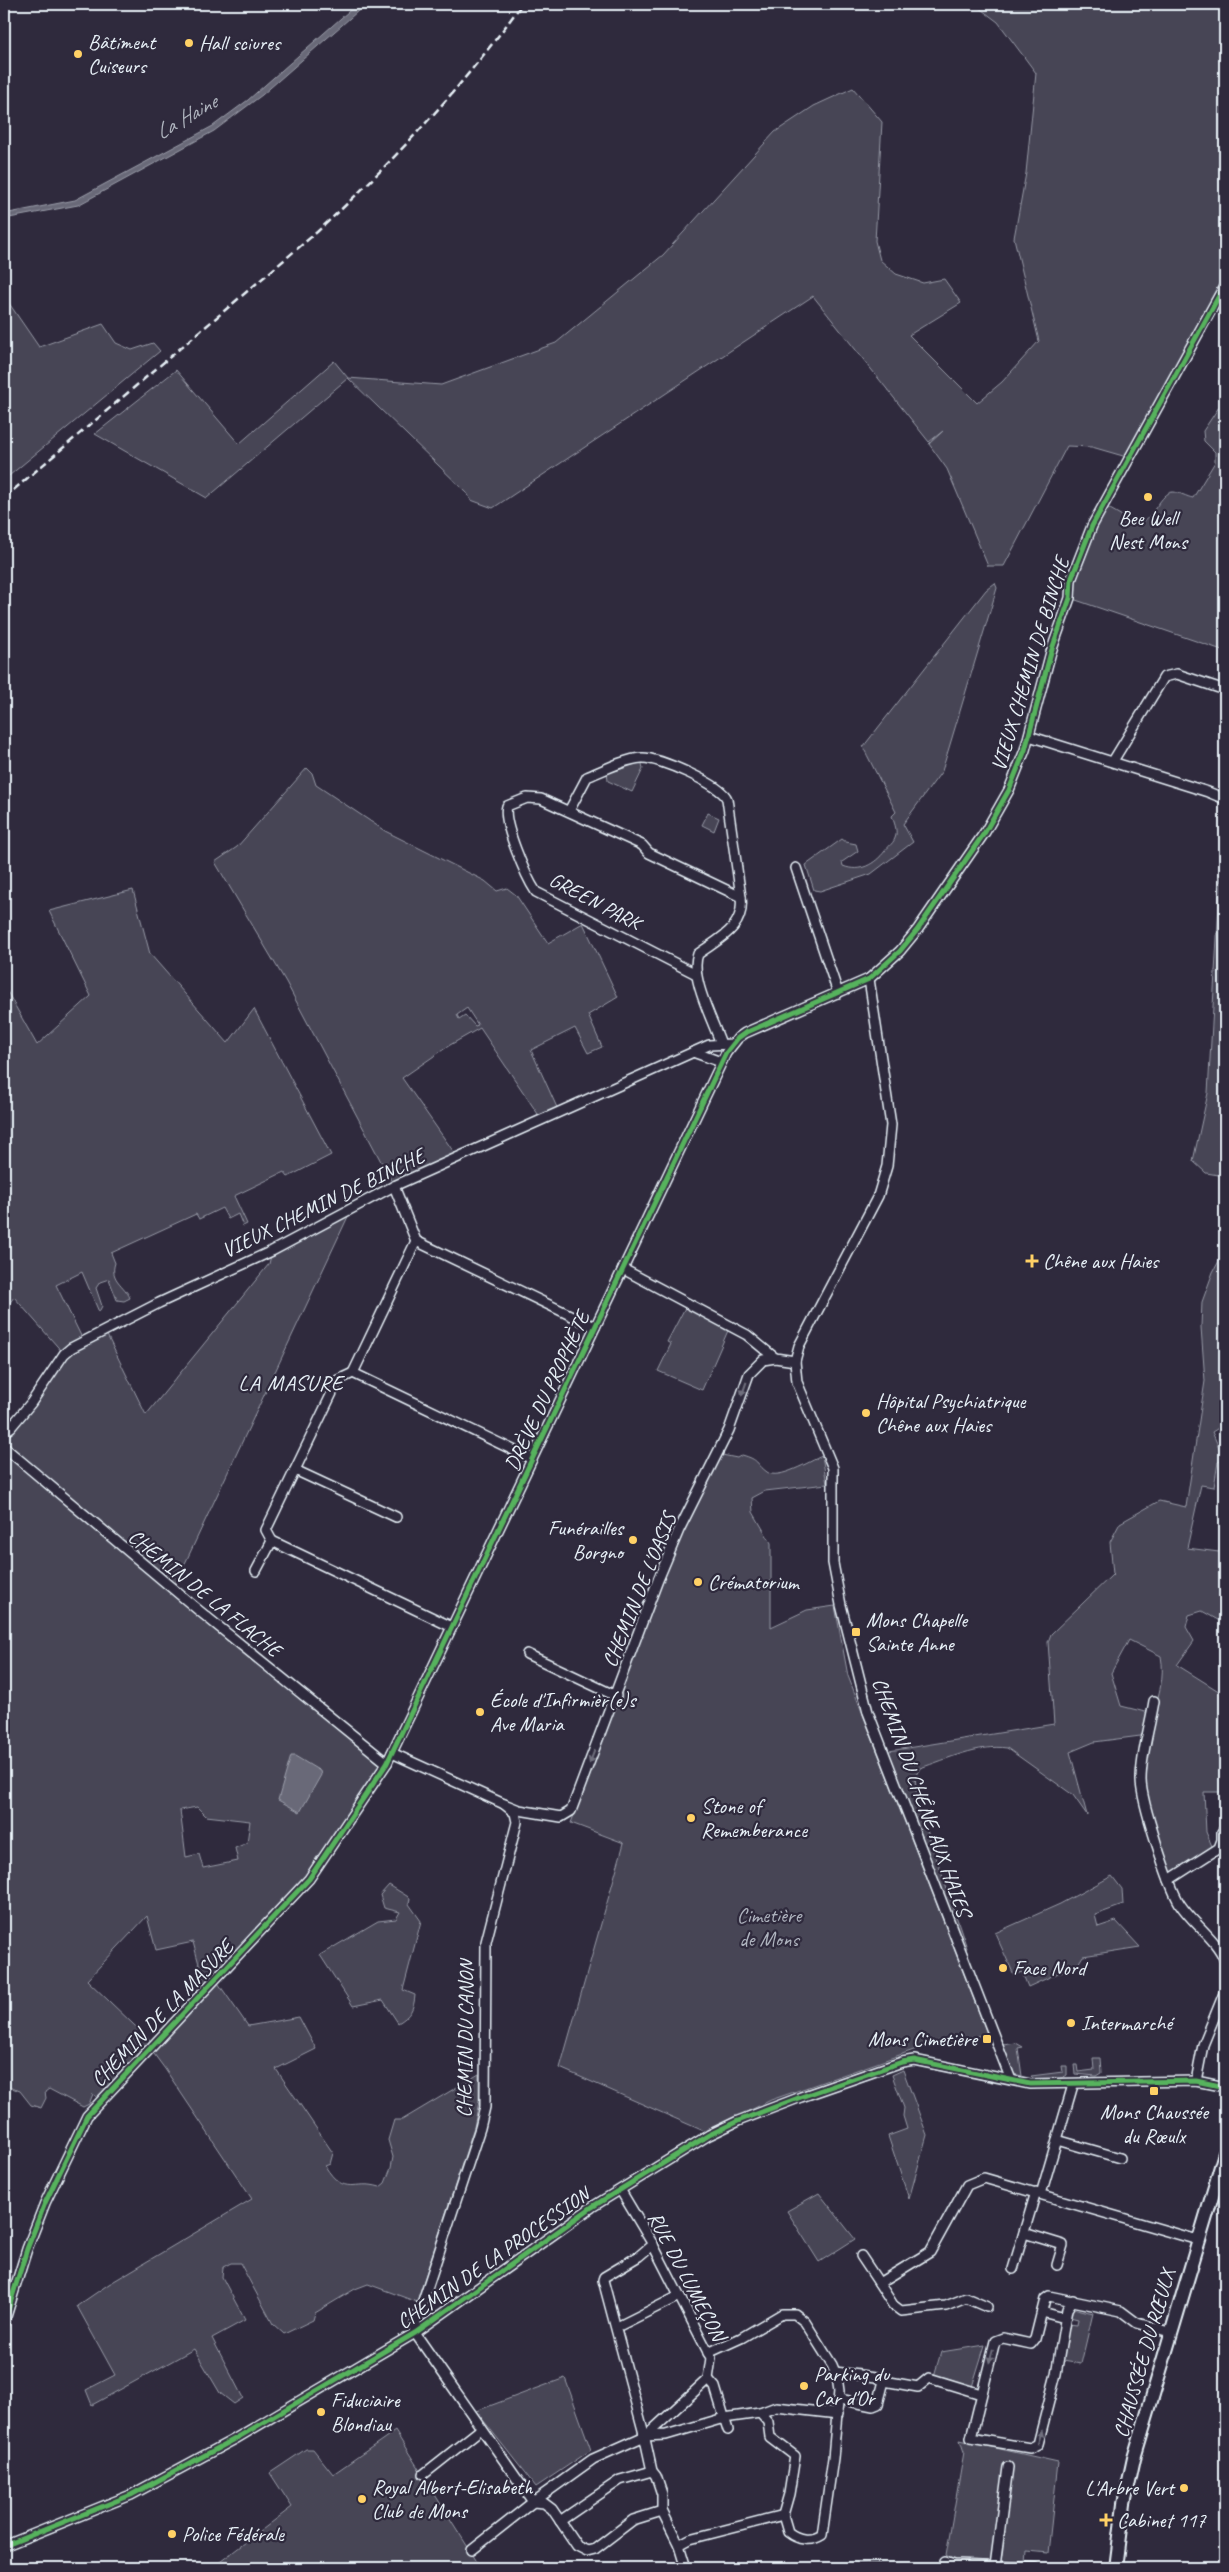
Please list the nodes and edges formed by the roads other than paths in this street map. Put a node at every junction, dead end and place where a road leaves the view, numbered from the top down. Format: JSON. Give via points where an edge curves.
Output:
{"nodes":[{"id":1,"x":1225,"y":285,"type":"edge"},
{"id":2,"x":1225,"y":690,"type":"edge"},
{"id":3,"x":1028,"y":736,"type":"junction"},
{"id":4,"x":1113,"y":761,"type":"junction"},
{"id":5,"x":1225,"y":799,"type":"edge"},
{"id":6,"x":569,"y":811,"type":"junction"},
{"id":7,"x":796,"y":868,"type":"dead end"},
{"id":8,"x":741,"y":898,"type":"junction"},
{"id":9,"x":696,"y":974,"type":"junction"},
{"id":10,"x":869,"y":980,"type":"junction"},
{"id":11,"x":838,"y":993,"type":"junction"},
{"id":12,"x":721,"y":1044,"type":"junction"},
{"id":13,"x":732,"y":1044,"type":"junction"},
{"id":14,"x":693,"y":1052,"type":"junction"},
{"id":15,"x":721,"y":1062,"type":"junction"},
{"id":16,"x":394,"y":1186,"type":"junction"},
{"id":17,"x":416,"y":1241,"type":"junction"},
{"id":18,"x":623,"y":1269,"type":"junction"},
{"id":19,"x":595,"y":1327,"type":"junction"},
{"id":20,"x":775,"y":1358,"type":"junction"},
{"id":21,"x":794,"y":1361,"type":"junction"},
{"id":22,"x":353,"y":1373,"type":"junction"},
{"id":23,"x":4,"y":1432,"type":"edge"},
{"id":24,"x":4,"y":1447,"type":"edge"},
{"id":25,"x":532,"y":1459,"type":"junction"},
{"id":26,"x":295,"y":1470,"type":"junction"},
{"id":27,"x":396,"y":1517,"type":"dead end"},
{"id":28,"x":272,"y":1541,"type":"junction"},
{"id":29,"x":256,"y":1572,"type":"dead end"},
{"id":30,"x":452,"y":1627,"type":"junction"},
{"id":31,"x":527,"y":1654,"type":"dead end"},
{"id":32,"x":616,"y":1696,"type":"junction"},
{"id":33,"x":1154,"y":1701,"type":"dead end"},
{"id":34,"x":392,"y":1752,"type":"junction"},
{"id":35,"x":387,"y":1763,"type":"junction"},
{"id":36,"x":504,"y":1804,"type":"junction"},
{"id":37,"x":1222,"y":1832,"type":"dead end"},
{"id":38,"x":1169,"y":1880,"type":"junction"},
{"id":39,"x":1225,"y":1961,"type":"edge"},
{"id":40,"x":1225,"y":1991,"type":"edge"},
{"id":41,"x":1011,"y":2080,"type":"junction"},
{"id":42,"x":1196,"y":2081,"type":"junction"},
{"id":43,"x":1073,"y":2085,"type":"junction"},
{"id":44,"x":1225,"y":2086,"type":"edge"},
{"id":45,"x":1056,"y":2140,"type":"junction"},
{"id":46,"x":1225,"y":2153,"type":"edge"},
{"id":47,"x":1120,"y":2158,"type":"dead end"},
{"id":48,"x":621,"y":2191,"type":"junction"},
{"id":49,"x":1039,"y":2193,"type":"junction"},
{"id":50,"x":1024,"y":2233,"type":"junction"},
{"id":51,"x":1198,"y":2240,"type":"junction"},
{"id":52,"x":653,"y":2244,"type":"junction"},
{"id":53,"x":861,"y":2256,"type":"dead end"},
{"id":54,"x":1057,"y":2264,"type":"dead end"},
{"id":55,"x":1013,"y":2269,"type":"dead end"},
{"id":56,"x":879,"y":2283,"type":"junction"},
{"id":57,"x":679,"y":2296,"type":"junction"},
{"id":58,"x":1073,"y":2300,"type":"junction"},
{"id":59,"x":988,"y":2307,"type":"dead end"},
{"id":60,"x":1042,"y":2312,"type":"junction"},
{"id":61,"x":1065,"y":2318,"type":"junction"},
{"id":62,"x":4,"y":2323,"type":"edge"},
{"id":63,"x":617,"y":2327,"type":"junction"},
{"id":64,"x":1170,"y":2332,"type":"junction"},
{"id":65,"x":415,"y":2333,"type":"junction"},
{"id":66,"x":708,"y":2353,"type":"junction"},
{"id":67,"x":835,"y":2372,"type":"junction"},
{"id":68,"x":708,"y":2379,"type":"junction"},
{"id":69,"x":884,"y":2381,"type":"junction"},
{"id":70,"x":981,"y":2394,"type":"junction"},
{"id":71,"x":839,"y":2400,"type":"junction"},
{"id":72,"x":760,"y":2413,"type":"junction"},
{"id":73,"x":838,"y":2414,"type":"junction"},
{"id":74,"x":724,"y":2418,"type":"junction"},
{"id":75,"x":481,"y":2428,"type":"junction"},
{"id":76,"x":728,"y":2430,"type":"dead end"},
{"id":77,"x":644,"y":2436,"type":"junction"},
{"id":78,"x":1008,"y":2467,"type":"dead end"},
{"id":79,"x":652,"y":2471,"type":"junction"},
{"id":80,"x":424,"y":2474,"type":"dead end"},
{"id":81,"x":533,"y":2502,"type":"junction"},
{"id":82,"x":662,"y":2511,"type":"junction"},
{"id":83,"x":783,"y":2515,"type":"junction"},
{"id":84,"x":560,"y":2521,"type":"junction"},
{"id":85,"x":679,"y":2545,"type":"junction"},
{"id":86,"x":4,"y":2546,"type":"edge"},
{"id":87,"x":472,"y":2550,"type":"dead end"},
{"id":88,"x":945,"y":2562,"type":"dead end"},
{"id":89,"x":995,"y":2566,"type":"junction"},
{"id":90,"x":686,"y":2568,"type":"edge"},
{"id":91,"x":1036,"y":2568,"type":"edge"},
{"id":92,"x":1116,"y":2568,"type":"edge"}],
"edges":[{"from":1,"to":3,"type":"street","name":"VIEUX CHEMIN DE BINCHE","via":[[1092,526],[1071,580],[1070,598]]},
{"from":2,"to":4,"type":"street","via":[[1177,674],[1164,677]]},
{"from":3,"to":4,"type":"street"},
{"from":3,"to":10,"type":"street","name":"VIEUX CHEMIN DE BINCHE","via":[[1009,790],[985,832],[918,929]]},
{"from":4,"to":5,"type":"street"},
{"from":6,"to":8,"type":"street","name":"GREEN PARK","via":[[642,845],[649,853]]},
{"from":6,"to":8,"type":"street","via":[[587,777],[641,758],[657,759],[714,787],[725,793],[727,799]]},
{"from":6,"to":9,"type":"street","name":"GREEN PARK","via":[[534,798],[507,806],[509,826],[536,892]]},
{"from":7,"to":11,"type":"street"},
{"from":8,"to":9,"type":"street","via":[[742,907],[736,927],[698,954]]},
{"from":9,"to":12,"type":"street"},
{"from":10,"to":11,"type":"street","name":"VIEUX CHEMIN DE BINCHE"},
{"from":10,"to":21,"type":"street","via":[[891,1125],[887,1166],[878,1196]]},
{"from":11,"to":13,"type":"street","name":"VIEUX CHEMIN DE BINCHE","via":[[745,1033]]},
{"from":12,"to":13,"type":"street","name":"VIEUX CHEMIN DE BINCHE"},
{"from":12,"to":14,"type":"street","name":"VIEUX CHEMIN DE BINCHE"},
{"from":13,"to":15,"type":"street","name":"DRÈVE DU PROPHÈTE"},
{"from":14,"to":15,"type":"street"},
{"from":14,"to":16,"type":"street","name":"VIEUX CHEMIN DE BINCHE"},
{"from":15,"to":18,"type":"street","name":"DRÈVE DU PROPHÈTE"},
{"from":16,"to":17,"type":"street"},
{"from":16,"to":23,"type":"street","name":"VIEUX CHEMIN DE BINCHE","via":[[272,1251],[71,1348],[18,1419]]},
{"from":17,"to":19,"type":"street"},
{"from":17,"to":22,"type":"street"},
{"from":18,"to":19,"type":"street","name":"DRÈVE DU PROPHÈTE"},
{"from":18,"to":20,"type":"street","via":[[747,1335]]},
{"from":19,"to":25,"type":"street","name":"DRÈVE DU PROPHÈTE"},
{"from":20,"to":21,"type":"street"},
{"from":20,"to":32,"type":"street","name":"CHEMIN DE L'OASIS","one_way":true,"via":[[763,1360],[749,1374],[729,1430],[665,1563]]},
{"from":21,"to":41,"type":"street","name":"CHEMIN DU CHÊNE AUX HAIES","via":[[797,1382],[833,1468],[833,1563],[868,1712]]},
{"from":22,"to":25,"type":"street"},
{"from":22,"to":26,"type":"street","via":[[338,1380]]},
{"from":24,"to":35,"type":"street","name":"CHEMIN DE LA FLACHE"},
{"from":25,"to":30,"type":"street","name":"DRÈVE DU PROPHÈTE"},
{"from":26,"to":27,"type":"street"},
{"from":26,"to":28,"type":"street","via":[[266,1530]]},
{"from":28,"to":29,"type":"street"},
{"from":28,"to":30,"type":"street"},
{"from":30,"to":34,"type":"street","name":"DRÈVE DU PROPHÈTE"},
{"from":31,"to":32,"type":"street"},
{"from":32,"to":36,"type":"street","name":"CHEMIN DE L'OASIS","one_way":true,"via":[[571,1811],[561,1817],[519,1810]]},
{"from":33,"to":38,"type":"street","via":[[1142,1768],[1142,1790]]},
{"from":34,"to":35,"type":"street","name":"CHEMIN DE LA MASURE"},
{"from":34,"to":36,"type":"street","name":"CHEMIN DE L'OASIS"},
{"from":35,"to":62,"type":"street","name":"CHEMIN DE LA MASURE","via":[[309,1879],[87,2116],[42,2212]]},
{"from":36,"to":65,"type":"street","name":"CHEMIN DU CANON","via":[[515,1813],[517,1822],[486,1942],[485,2107],[417,2316]]},
{"from":37,"to":38,"type":"street","via":[[1219,1848]]},
{"from":38,"to":39,"type":"street","via":[[1180,1904]]},
{"from":40,"to":42,"type":"street","via":[[1202,2045]]},
{"from":41,"to":43,"type":"street","name":"CHEMIN DE LA PROCESSION"},
{"from":41,"to":48,"type":"street","name":"CHEMIN DE LA PROCESSION","via":[[924,2061],[902,2062],[738,2121],[709,2135]]},
{"from":42,"to":43,"type":"street","name":"CHEMIN DE LA PROCESSION"},
{"from":42,"to":44,"type":"street","name":"CHEMIN DE LA PROCESSION"},
{"from":43,"to":45,"type":"street"},
{"from":45,"to":47,"type":"street"},
{"from":45,"to":49,"type":"street"},
{"from":46,"to":51,"type":"main road","name":"CHAUSSÉE DU RŒULX"},
{"from":48,"to":52,"type":"street","name":"RUE DU LUMEÇON"},
{"from":48,"to":65,"type":"street","name":"CHEMIN DE LA PROCESSION","via":[[542,2242]]},
{"from":49,"to":50,"type":"street"},
{"from":49,"to":51,"type":"street"},
{"from":49,"to":56,"type":"street","via":[[984,2178],[971,2182],[930,2252]]},
{"from":50,"to":54,"type":"street","via":[[1063,2245]]},
{"from":50,"to":55,"type":"street"},
{"from":51,"to":64,"type":"main road","name":"CHAUSSÉE DU RŒULX"},
{"from":52,"to":57,"type":"street","name":"RUE DU LUMEÇON"},
{"from":52,"to":63,"type":"street","via":[[604,2276]]},
{"from":53,"to":56,"type":"street"},
{"from":56,"to":59,"type":"street","via":[[893,2305],[901,2311],[946,2306],[966,2298]]},
{"from":57,"to":63,"type":"street"},
{"from":57,"to":66,"type":"street","name":"RUE DU LUMEÇON"},
{"from":58,"to":60,"type":"street","via":[[1049,2296]]},
{"from":58,"to":61,"type":"street","via":[[1068,2305]]},
{"from":58,"to":64,"type":"street","via":[[1122,2311],[1137,2322]]},
{"from":60,"to":61,"type":"street"},
{"from":60,"to":70,"type":"street","one_way":true,"via":[[1035,2339],[1027,2344],[1003,2338],[995,2341]]},
{"from":70,"to":61,"type":"street","one_way":true,"via":[[971,2438],[1035,2448],[1040,2440]]},
{"from":63,"to":77,"type":"street"},
{"from":64,"to":92,"type":"main road","name":"CHAUSSÉE DU RŒULX","via":[[1134,2458]]},
{"from":65,"to":75,"type":"street"},
{"from":65,"to":86,"type":"street","name":"CHEMIN DE LA PROCESSION","via":[[136,2493]]},
{"from":66,"to":67,"type":"street","via":[[789,2313],[805,2322]]},
{"from":66,"to":68,"type":"street","name":"RUE DU LUMEÇON","via":[[711,2358]]},
{"from":67,"to":69,"type":"street"},
{"from":67,"to":71,"type":"street"},
{"from":68,"to":74,"type":"street","via":[[715,2387]]},
{"from":68,"to":77,"type":"street"},
{"from":69,"to":70,"type":"street","via":[[918,2387],[929,2378]]},
{"from":69,"to":71,"type":"street","via":[[878,2404]]},
{"from":71,"to":73,"type":"street"},
{"from":72,"to":73,"type":"street","via":[[776,2407]]},
{"from":72,"to":74,"type":"street"},
{"from":72,"to":83,"type":"street","via":[[768,2422],[770,2437],[794,2456]]},
{"from":73,"to":83,"type":"street","via":[[822,2535],[816,2539],[792,2535]]},
{"from":74,"to":76,"type":"street"},
{"from":74,"to":77,"type":"street","via":[[666,2435]]},
{"from":75,"to":80,"type":"street"},
{"from":75,"to":81,"type":"street"},
{"from":77,"to":79,"type":"street"},
{"from":77,"to":81,"type":"street","via":[[593,2459]]},
{"from":78,"to":89,"type":"street"},
{"from":79,"to":82,"type":"street","via":[[662,2494]]},
{"from":79,"to":84,"type":"street","via":[[620,2480]]},
{"from":81,"to":84,"type":"street","via":[[544,2503]]},
{"from":81,"to":87,"type":"street"},
{"from":82,"to":84,"type":"street","via":[[633,2520],[595,2549],[587,2551],[577,2546]]},
{"from":82,"to":85,"type":"street"},
{"from":83,"to":85,"type":"street","via":[[690,2539]]},
{"from":85,"to":90,"type":"street"},
{"from":88,"to":89,"type":"street"},
{"from":89,"to":91,"type":"street"}]}
